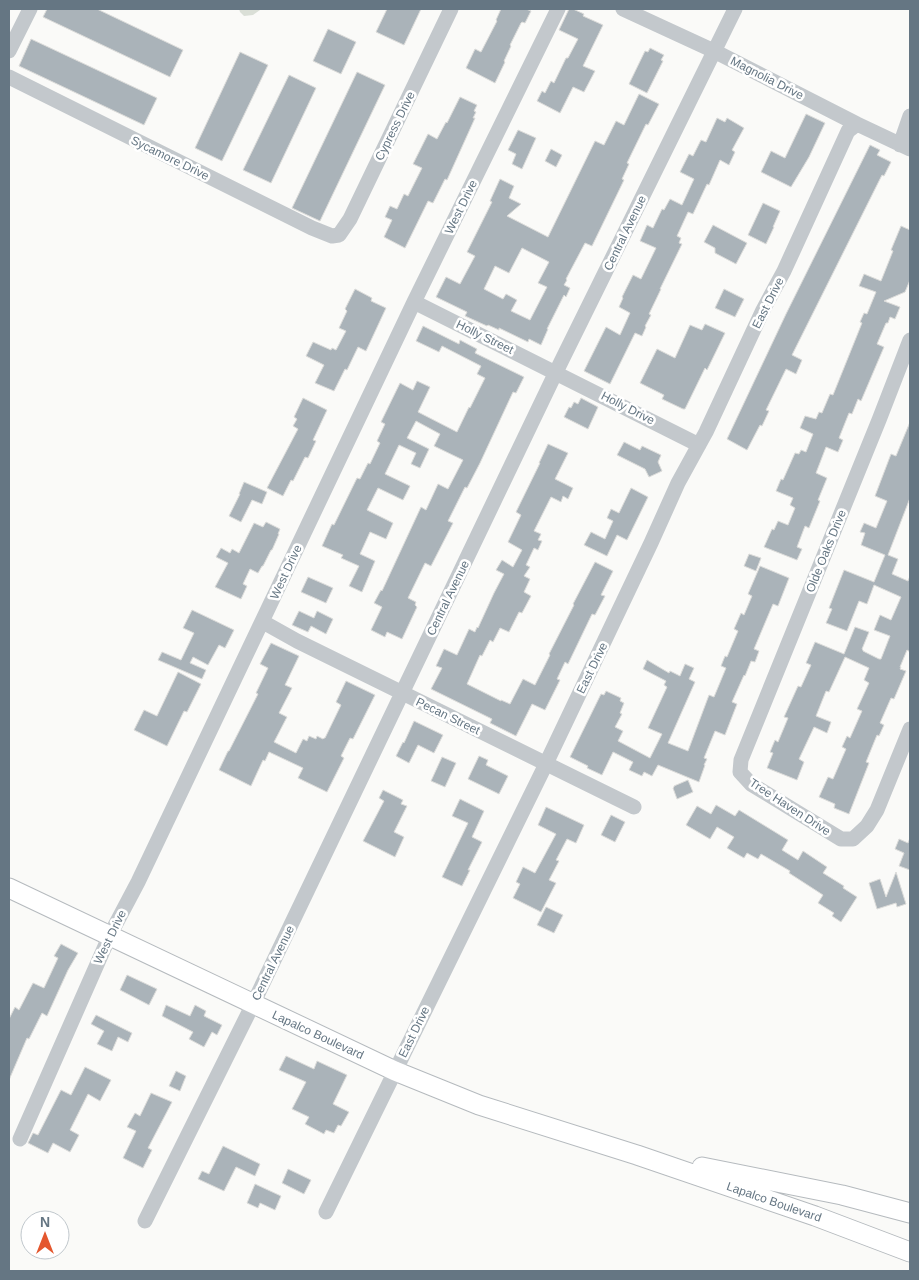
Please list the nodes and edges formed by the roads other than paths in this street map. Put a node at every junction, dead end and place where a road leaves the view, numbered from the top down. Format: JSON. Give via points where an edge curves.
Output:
{"nodes":[{"id":1,"x":30,"y":9,"type":"edge"},
{"id":2,"x":451,"y":9,"type":"edge"},
{"id":3,"x":558,"y":9,"type":"edge"},
{"id":4,"x":623,"y":9,"type":"edge"},
{"id":5,"x":735,"y":9,"type":"edge"},
{"id":6,"x":9,"y":51,"type":"edge"},
{"id":7,"x":714,"y":51,"type":"junction"},
{"id":8,"x":9,"y":77,"type":"edge"},
{"id":9,"x":910,"y":116,"type":"edge"},
{"id":10,"x":856,"y":124,"type":"junction"},
{"id":11,"x":905,"y":147,"type":"edge"},
{"id":12,"x":332,"y":236,"type":"joint"},
{"id":13,"x":414,"y":302,"type":"junction"},
{"id":14,"x":910,"y":340,"type":"edge"},
{"id":15,"x":556,"y":372,"type":"junction"},
{"id":16,"x":700,"y":444,"type":"junction"},
{"id":17,"x":263,"y":622,"type":"junction"},
{"id":18,"x":402,"y":693,"type":"junction"},
{"id":19,"x":910,"y":729,"type":"edge"},
{"id":20,"x":741,"y":760,"type":"joint"},
{"id":21,"x":546,"y":764,"type":"junction"},
{"id":22,"x":634,"y":807,"type":"dead end"},
{"id":23,"x":9,"y":888,"type":"edge"},
{"id":24,"x":110,"y":935,"type":"junction"},
{"id":25,"x":253,"y":1004,"type":"junction"},
{"id":26,"x":395,"y":1071,"type":"junction"},
{"id":27,"x":20,"y":1138,"type":"dead end"},
{"id":28,"x":637,"y":1155,"type":"junction"},
{"id":29,"x":326,"y":1212,"type":"dead end"},
{"id":30,"x":910,"y":1213,"type":"edge"},
{"id":31,"x":145,"y":1221,"type":"dead end"},
{"id":32,"x":910,"y":1252,"type":"edge"}],
"edges":[{"from":1,"to":6,"type":"street"},
{"from":2,"to":12,"type":"street","name":"Cypress Drive","via":[[350,219],[339,235]]},
{"from":3,"to":13,"type":"street","name":"West Drive"},
{"from":4,"to":7,"type":"street","name":"Magnolia Drive"},
{"from":5,"to":7,"type":"street","name":"Central Avenue"},
{"from":7,"to":10,"type":"street","name":"Magnolia Drive"},
{"from":7,"to":15,"type":"street","name":"Central Avenue"},
{"from":8,"to":12,"type":"street","name":"Sycamore Drive"},
{"from":9,"to":11,"type":"street"},
{"from":10,"to":11,"type":"street","name":"Magnolia Drive"},
{"from":10,"to":16,"type":"street","name":"East Drive","via":[[848,131]]},
{"from":13,"to":15,"type":"street","name":"Holly Street"},
{"from":13,"to":17,"type":"street","name":"West Drive"},
{"from":14,"to":20,"type":"street","name":"Olde Oaks Drive"},
{"from":15,"to":16,"type":"street","name":"Holly Drive"},
{"from":15,"to":18,"type":"street","name":"Central Avenue"},
{"from":16,"to":21,"type":"street","name":"East Drive"},
{"from":17,"to":18,"type":"street","name":"Pecan Street"},
{"from":17,"to":24,"type":"street","name":"West Drive"},
{"from":18,"to":21,"type":"street","name":"Pecan Street"},
{"from":18,"to":25,"type":"street","name":"Central Avenue"},
{"from":19,"to":20,"type":"street","name":"Tree Haven Drive","via":[[877,810],[867,826],[852,839],[841,839],[751,784],[740,772]]},
{"from":21,"to":22,"type":"street","name":"Pecan Street"},
{"from":21,"to":26,"type":"street","name":"East Drive"},
{"from":23,"to":24,"type":"main road","name":"Lapalco Boulevard"},
{"from":24,"to":25,"type":"main road","name":"Lapalco Boulevard"},
{"from":24,"to":27,"type":"street","name":"West Drive"},
{"from":25,"to":26,"type":"main road","name":"Lapalco Boulevard"},
{"from":25,"to":31,"type":"street","name":"Central Avenue"},
{"from":26,"to":28,"type":"main road","name":"Lapalco Boulevard","via":[[479,1105]]},
{"from":26,"to":29,"type":"street","name":"East Drive"},
{"from":28,"to":30,"type":"main road","name":"Lapalco Boulevard","via":[[842,1195]]},
{"from":28,"to":32,"type":"main road","name":"Lapalco Boulevard"}]}
